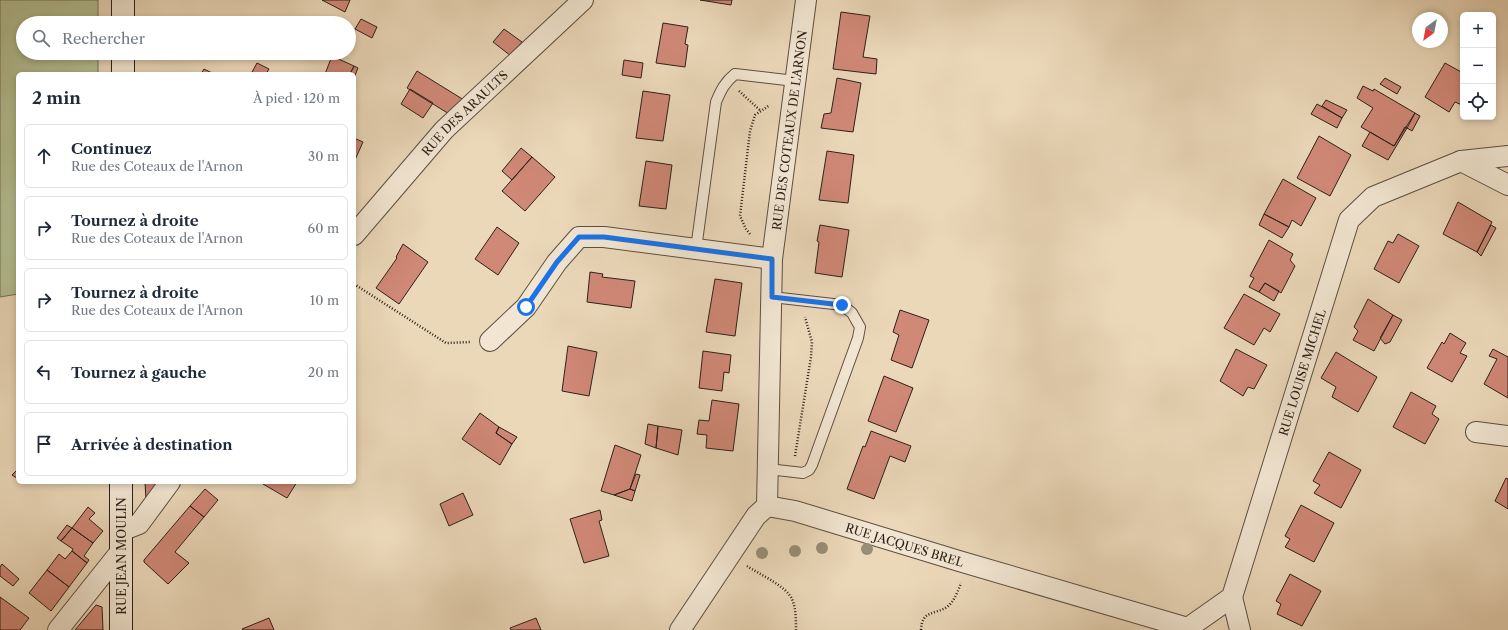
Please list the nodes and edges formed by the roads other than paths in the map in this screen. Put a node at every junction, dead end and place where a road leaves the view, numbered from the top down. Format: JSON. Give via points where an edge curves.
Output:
{"nodes":[{"id":1,"x":123,"y":0,"type":"edge"},
{"id":2,"x":583,"y":0,"type":"edge"},
{"id":3,"x":806,"y":0,"type":"edge"},
{"id":4,"x":123,"y":16,"type":"edge"},
{"id":5,"x":123,"y":60,"type":"edge"},
{"id":6,"x":122,"y":72,"type":"edge"},
{"id":7,"x":795,"y":81,"type":"junction"},
{"id":8,"x":1508,"y":156,"type":"edge"},
{"id":9,"x":1461,"y":161,"type":"junction"},
{"id":10,"x":1508,"y":185,"type":"edge"},
{"id":11,"x":356,"y":232,"type":"edge"},
{"id":12,"x":696,"y":249,"type":"junction"},
{"id":13,"x":763,"y":258,"type":"junction"},
{"id":14,"x":772,"y":297,"type":"junction"},
{"id":15,"x":490,"y":341,"type":"road end"},
{"id":16,"x":1476,"y":432,"type":"dead end"},
{"id":17,"x":1508,"y":436,"type":"edge"},
{"id":18,"x":768,"y":469,"type":"junction"},
{"id":19,"x":121,"y":484,"type":"edge"},
{"id":20,"x":169,"y":484,"type":"edge"},
{"id":21,"x":767,"y":506,"type":"junction"},
{"id":22,"x":121,"y":541,"type":"junction"},
{"id":23,"x":1232,"y":597,"type":"junction"},
{"id":24,"x":1190,"y":629,"type":"edge"},
{"id":25,"x":58,"y":630,"type":"edge"},
{"id":26,"x":121,"y":630,"type":"edge"},
{"id":27,"x":680,"y":630,"type":"edge"},
{"id":28,"x":1240,"y":630,"type":"edge"}],
"edges":[{"from":1,"to":4,"type":"main road"},
{"from":2,"to":11,"type":"street","name":"RUE DES ARAULTS","via":[[444,130]]},
{"from":3,"to":7,"type":"street","name":"RUE DES COTEAUX DE L'ARNON"},
{"from":5,"to":6,"type":"main road"},
{"from":7,"to":12,"type":"lane","via":[[735,74],[727,81],[716,102]]},
{"from":7,"to":13,"type":"street","name":"RUE DES COTEAUX DE L'ARNON"},
{"from":8,"to":9,"type":"street","name":"RUE LOUISE MICHEL"},
{"from":9,"to":10,"type":"street"},
{"from":9,"to":23,"type":"street","name":"RUE LOUISE MICHEL","via":[[1373,196],[1349,220]]},
{"from":12,"to":13,"type":"street"},
{"from":12,"to":15,"type":"street","via":[[604,237],[579,237],[557,262],[526,307]]},
{"from":13,"to":14,"type":"street","name":"RUE DES COTEAUX DE L'ARNON"},
{"from":14,"to":18,"type":"street","name":"RUE DES COTEAUX DE L'ARNON"},
{"from":14,"to":18,"type":"lane","via":[[842,305],[852,313],[860,326],[858,338],[809,470],[803,473]]},
{"from":16,"to":17,"type":"street"},
{"from":18,"to":21,"type":"street","name":"RUE DES COTEAUX DE L'ARNON"},
{"from":19,"to":22,"type":"main road","name":"RUE JEAN MOULIN"},
{"from":20,"to":22,"type":"street","via":[[139,524]]},
{"from":21,"to":24,"type":"street","name":"RUE JACQUES BREL","via":[[795,511]]},
{"from":21,"to":27,"type":"street","via":[[756,516]]},
{"from":22,"to":25,"type":"street"},
{"from":22,"to":26,"type":"main road","name":"RUE JEAN MOULIN"},
{"from":23,"to":24,"type":"street"},
{"from":23,"to":28,"type":"street"}]}
